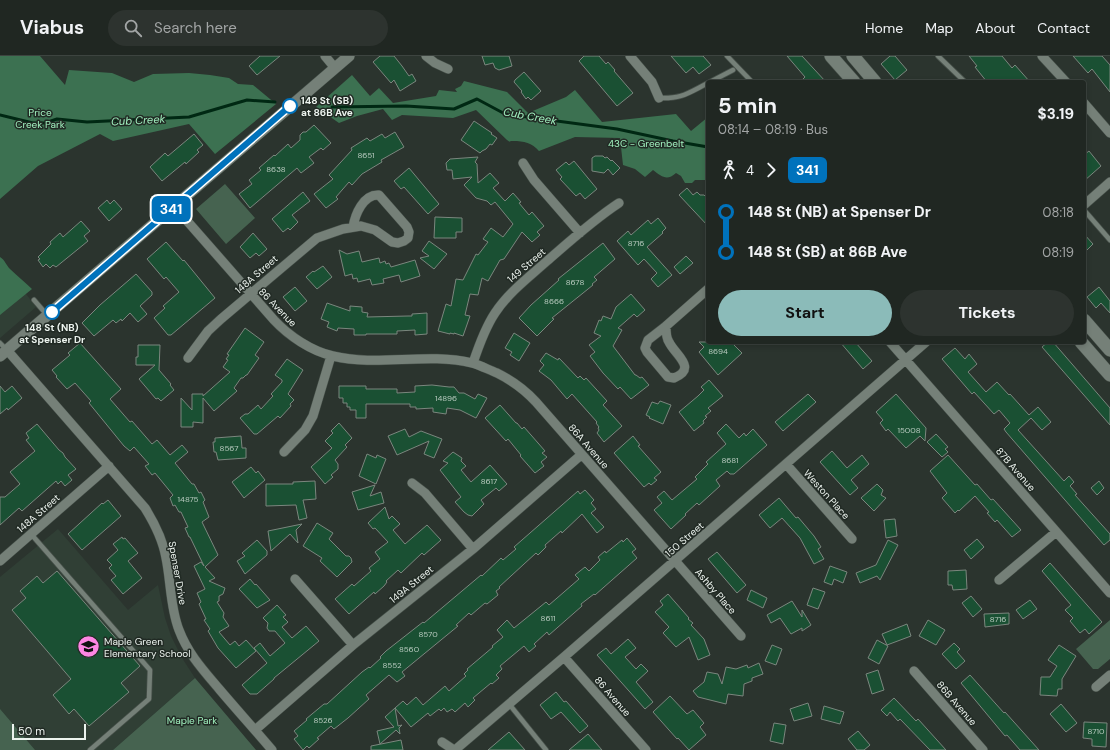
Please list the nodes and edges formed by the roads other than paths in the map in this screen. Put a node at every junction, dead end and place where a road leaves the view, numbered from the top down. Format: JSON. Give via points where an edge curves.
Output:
{"nodes":[{"id":1,"x":325,"y":56,"type":"edge"},
{"id":2,"x":349,"y":56,"type":"edge"},
{"id":3,"x":426,"y":56,"type":"edge"},
{"id":4,"x":630,"y":56,"type":"edge"},
{"id":5,"x":728,"y":56,"type":"edge"},
{"id":6,"x":831,"y":56,"type":"edge"},
{"id":7,"x":852,"y":56,"type":"edge"},
{"id":8,"x":938,"y":56,"type":"edge"},
{"id":9,"x":1042,"y":56,"type":"edge"},
{"id":10,"x":335,"y":68,"type":"junction"},
{"id":11,"x":448,"y":69,"type":"dead end"},
{"id":12,"x":733,"y":70,"type":"dead end"},
{"id":13,"x":848,"y":79,"type":"edge"},
{"id":14,"x":713,"y":80,"type":"edge"},
{"id":15,"x":750,"y":80,"type":"edge"},
{"id":16,"x":873,"y":80,"type":"edge"},
{"id":17,"x":963,"y":80,"type":"edge"},
{"id":18,"x":1064,"y":80,"type":"edge"},
{"id":19,"x":706,"y":84,"type":"edge"},
{"id":20,"x":659,"y":98,"type":"joint"},
{"id":21,"x":1086,"y":105,"type":"edge"},
{"id":22,"x":1110,"y":133,"type":"edge"},
{"id":23,"x":523,"y":163,"type":"dead end"},
{"id":24,"x":1110,"y":182,"type":"edge"},
{"id":25,"x":619,"y":203,"type":"dead end"},
{"id":26,"x":1086,"y":203,"type":"edge"},
{"id":27,"x":174,"y":206,"type":"junction"},
{"id":28,"x":1086,"y":212,"type":"edge"},
{"id":29,"x":353,"y":227,"type":"junction"},
{"id":30,"x":580,"y":233,"type":"junction"},
{"id":31,"x":1110,"y":240,"type":"edge"},
{"id":32,"x":706,"y":291,"type":"edge"},
{"id":33,"x":250,"y":294,"type":"junction"},
{"id":34,"x":34,"y":300,"type":"dead end"},
{"id":35,"x":47,"y":316,"type":"junction"},
{"id":36,"x":1086,"y":322,"type":"edge"},
{"id":37,"x":666,"y":326,"type":"junction"},
{"id":38,"x":892,"y":344,"type":"edge"},
{"id":39,"x":924,"y":344,"type":"edge"},
{"id":40,"x":1084,"y":344,"type":"edge"},
{"id":41,"x":2,"y":350,"type":"edge"},
{"id":42,"x":1110,"y":350,"type":"edge"},
{"id":43,"x":331,"y":356,"type":"junction"},
{"id":44,"x":188,"y":358,"type":"dead end"},
{"id":45,"x":906,"y":360,"type":"junction"},
{"id":46,"x":473,"y":363,"type":"junction"},
{"id":47,"x":1110,"y":374,"type":"edge"},
{"id":48,"x":284,"y":452,"type":"dead end"},
{"id":49,"x":581,"y":455,"type":"junction"},
{"id":50,"x":786,"y":464,"type":"junction"},
{"id":51,"x":109,"y":466,"type":"junction"},
{"id":52,"x":412,"y":483,"type":"dead end"},
{"id":53,"x":1056,"y":532,"type":"junction"},
{"id":54,"x":31,"y":534,"type":"junction"},
{"id":55,"x":852,"y":539,"type":"dead end"},
{"id":56,"x":473,"y":548,"type":"junction"},
{"id":57,"x":0,"y":561,"type":"edge"},
{"id":58,"x":675,"y":561,"type":"junction"},
{"id":59,"x":295,"y":579,"type":"dead end"},
{"id":60,"x":999,"y":580,"type":"dead end"},
{"id":61,"x":1110,"y":593,"type":"edge"},
{"id":62,"x":740,"y":636,"type":"dead end"},
{"id":63,"x":353,"y":645,"type":"junction"},
{"id":64,"x":564,"y":657,"type":"junction"},
{"id":65,"x":914,"y":671,"type":"dead end"},
{"id":66,"x":1110,"y":675,"type":"edge"},
{"id":67,"x":1096,"y":688,"type":"dead end"},
{"id":68,"x":509,"y":704,"type":"junction"},
{"id":69,"x":255,"y":730,"type":"junction"},
{"id":70,"x":442,"y":742,"type":"dead end"},
{"id":71,"x":90,"y":750,"type":"edge"},
{"id":72,"x":272,"y":750,"type":"edge"},
{"id":73,"x":455,"y":750,"type":"edge"},
{"id":74,"x":546,"y":750,"type":"edge"},
{"id":75,"x":646,"y":750,"type":"edge"},
{"id":76,"x":983,"y":750,"type":"edge"}],
"edges":[{"from":1,"to":10,"type":"street"},
{"from":2,"to":10,"type":"street"},
{"from":3,"to":11,"type":"street"},
{"from":4,"to":20,"type":"street","via":[[652,82]]},
{"from":5,"to":15,"type":"lane"},
{"from":6,"to":13,"type":"main road"},
{"from":7,"to":16,"type":"main road"},
{"from":8,"to":17,"type":"lane"},
{"from":9,"to":18,"type":"street"},
{"from":10,"to":27,"type":"street"},
{"from":12,"to":14,"type":"lane"},
{"from":19,"to":20,"type":"lane","via":[[680,97]]},
{"from":21,"to":22,"type":"street"},
{"from":23,"to":30,"type":"street","via":[[534,180]]},
{"from":24,"to":26,"type":"street"},
{"from":25,"to":30,"type":"street","name":"149 Street"},
{"from":27,"to":33,"type":"street","name":"86 Avenue"},
{"from":27,"to":35,"type":"street"},
{"from":28,"to":31,"type":"lane"},
{"from":29,"to":29,"type":"street","name":"148A Street","via":[[375,230],[392,242],[398,243],[408,238],[410,232],[382,197],[375,195],[360,207]]},
{"from":29,"to":33,"type":"street","name":"148A Street","via":[[317,238]]},
{"from":30,"to":46,"type":"street","name":"149 Street","via":[[505,300],[480,341]]},
{"from":32,"to":37,"type":"street"},
{"from":33,"to":43,"type":"street","name":"86 Avenue","via":[[290,335]]},
{"from":33,"to":44,"type":"street","name":"148A Street","via":[[208,331]]},
{"from":34,"to":35,"type":"lane"},
{"from":35,"to":41,"type":"street"},
{"from":36,"to":42,"type":"main road"},
{"from":37,"to":37,"type":"street","via":[[648,340],[645,348],[668,377],[674,378],[682,372],[684,366],[668,342]]},
{"from":38,"to":45,"type":"street","name":"87B Avenue"},
{"from":39,"to":45,"type":"street","name":"150 Street"},
{"from":40,"to":47,"type":"main road"},
{"from":41,"to":51,"type":"street","name":"Spenser Drive"},
{"from":43,"to":46,"type":"street","name":"86 Avenue","via":[[364,361],[442,359]]},
{"from":43,"to":48,"type":"street","via":[[314,416],[305,430]]},
{"from":45,"to":50,"type":"street","name":"150 Street"},
{"from":45,"to":53,"type":"street","name":"87B Avenue"},
{"from":46,"to":49,"type":"street","name":"86A Avenue","via":[[506,378],[528,394]]},
{"from":49,"to":56,"type":"street","name":"149A Street"},
{"from":49,"to":58,"type":"street","name":"86A Avenue"},
{"from":50,"to":55,"type":"street","name":"Weston Place"},
{"from":50,"to":58,"type":"street","name":"150 Street"},
{"from":51,"to":54,"type":"street","name":"148A Street"},
{"from":51,"to":69,"type":"street","name":"Spenser Drive","via":[[145,508],[159,535],[166,557],[176,620],[187,648]]},
{"from":52,"to":56,"type":"street","via":[[425,493]]},
{"from":53,"to":60,"type":"street"},
{"from":53,"to":61,"type":"street","name":"87B Avenue"},
{"from":54,"to":57,"type":"street","name":"148A Street"},
{"from":54,"to":71,"type":"lane","via":[[150,670],[149,698]]},
{"from":56,"to":63,"type":"street","name":"149A Street"},
{"from":58,"to":62,"type":"street","name":"Ashby Place"},
{"from":58,"to":64,"type":"street","name":"150 Street"},
{"from":59,"to":63,"type":"street"},
{"from":63,"to":69,"type":"street","name":"149A Street"},
{"from":64,"to":68,"type":"street","name":"150 Street"},
{"from":64,"to":75,"type":"street","name":"86 Avenue"},
{"from":65,"to":76,"type":"street","name":"86B Avenue"},
{"from":66,"to":67,"type":"street"},
{"from":68,"to":73,"type":"street","name":"150 Street"},
{"from":68,"to":74,"type":"lane"},
{"from":69,"to":72,"type":"street","name":"Spenser Drive"},
{"from":70,"to":73,"type":"street"}]}
